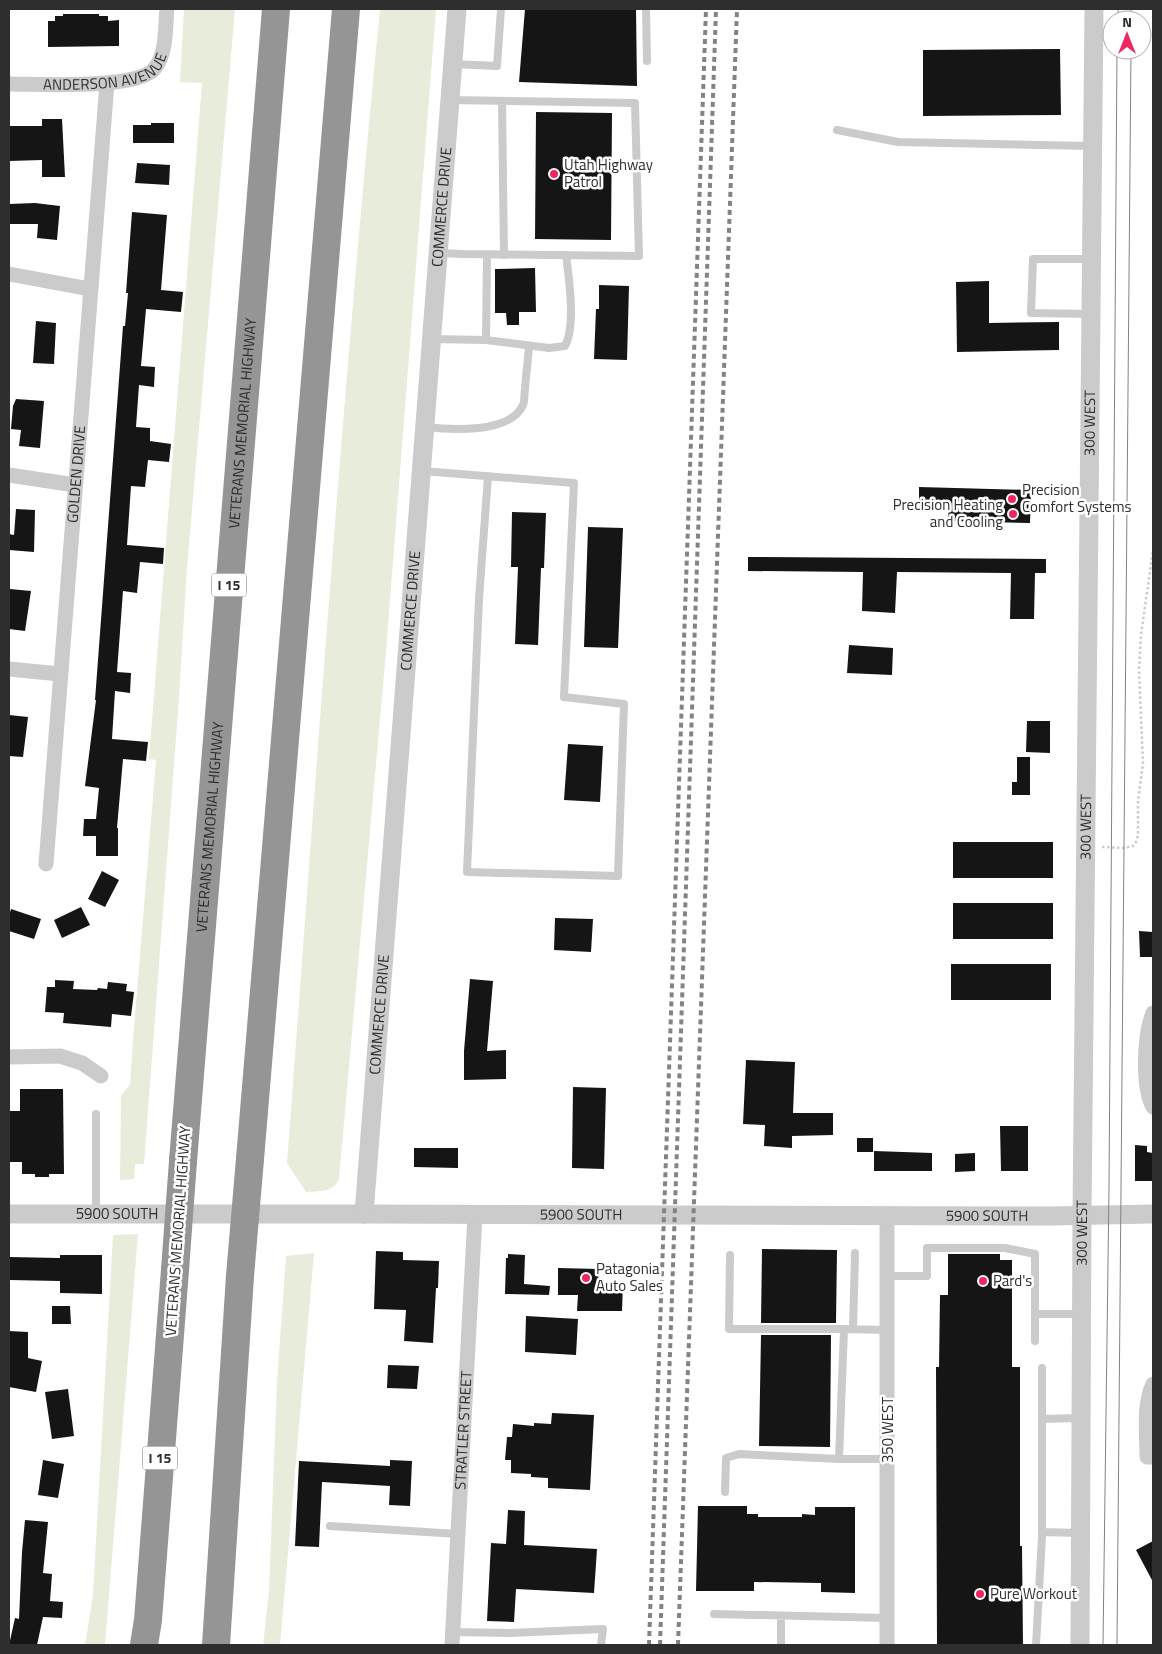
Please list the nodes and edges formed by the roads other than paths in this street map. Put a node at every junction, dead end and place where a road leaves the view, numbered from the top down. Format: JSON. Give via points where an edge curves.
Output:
{"nodes":[{"id":1,"x":276,"y":9,"type":"edge"},
{"id":2,"x":346,"y":9,"type":"edge"},
{"id":3,"x":457,"y":9,"type":"edge"},
{"id":4,"x":500,"y":9,"type":"edge"},
{"id":5,"x":646,"y":9,"type":"edge"},
{"id":6,"x":1094,"y":9,"type":"edge"},
{"id":7,"x":166,"y":15,"type":"edge"},
{"id":8,"x":647,"y":61,"type":"dead end"},
{"id":9,"x":453,"y":64,"type":"junction"},
{"id":10,"x":107,"y":83,"type":"junction"},
{"id":11,"x":9,"y":84,"type":"edge"},
{"id":12,"x":450,"y":100,"type":"junction"},
{"id":13,"x":502,"y":102,"type":"junction"},
{"id":14,"x":837,"y":130,"type":"dead end"},
{"id":15,"x":1092,"y":146,"type":"junction"},
{"id":16,"x":438,"y":253,"type":"junction"},
{"id":17,"x":487,"y":255,"type":"junction"},
{"id":18,"x":504,"y":255,"type":"junction"},
{"id":19,"x":566,"y":255,"type":"junction"},
{"id":20,"x":1091,"y":260,"type":"junction"},
{"id":21,"x":9,"y":274,"type":"edge"},
{"id":22,"x":90,"y":289,"type":"junction"},
{"id":23,"x":1090,"y":314,"type":"junction"},
{"id":24,"x":432,"y":339,"type":"junction"},
{"id":25,"x":486,"y":340,"type":"junction"},
{"id":26,"x":529,"y":346,"type":"junction"},
{"id":27,"x":425,"y":427,"type":"junction"},
{"id":28,"x":422,"y":471,"type":"junction"},
{"id":29,"x":9,"y":475,"type":"edge"},
{"id":30,"x":488,"y":476,"type":"junction"},
{"id":31,"x":76,"y":485,"type":"junction"},
{"id":32,"x":9,"y":669,"type":"edge"},
{"id":33,"x":60,"y":674,"type":"junction"},
{"id":34,"x":46,"y":864,"type":"dead end"},
{"id":35,"x":1153,"y":1013,"type":"edge"},
{"id":36,"x":9,"y":1057,"type":"edge"},
{"id":37,"x":101,"y":1076,"type":"dead end"},
{"id":38,"x":1153,"y":1107,"type":"edge"},
{"id":39,"x":96,"y":1114,"type":"dead end"},
{"id":40,"x":9,"y":1214,"type":"edge"},
{"id":41,"x":96,"y":1214,"type":"junction"},
{"id":42,"x":364,"y":1214,"type":"junction"},
{"id":43,"x":1153,"y":1214,"type":"edge"},
{"id":44,"x":476,"y":1215,"type":"junction"},
{"id":45,"x":1082,"y":1215,"type":"junction"},
{"id":46,"x":887,"y":1216,"type":"junction"},
{"id":47,"x":855,"y":1253,"type":"dead end"},
{"id":48,"x":730,"y":1255,"type":"dead end"},
{"id":49,"x":888,"y":1276,"type":"junction"},
{"id":50,"x":1035,"y":1314,"type":"junction"},
{"id":51,"x":1082,"y":1314,"type":"junction"},
{"id":52,"x":844,"y":1329,"type":"junction"},
{"id":53,"x":853,"y":1329,"type":"junction"},
{"id":54,"x":888,"y":1330,"type":"junction"},
{"id":55,"x":1035,"y":1341,"type":"dead end"},
{"id":56,"x":1042,"y":1368,"type":"dead end"},
{"id":57,"x":1153,"y":1384,"type":"edge"},
{"id":58,"x":1081,"y":1418,"type":"junction"},
{"id":59,"x":1042,"y":1419,"type":"junction"},
{"id":60,"x":1153,"y":1457,"type":"edge"},
{"id":61,"x":839,"y":1458,"type":"junction"},
{"id":62,"x":888,"y":1459,"type":"junction"},
{"id":63,"x":725,"y":1492,"type":"dead end"},
{"id":64,"x":330,"y":1526,"type":"dead end"},
{"id":65,"x":1042,"y":1532,"type":"junction"},
{"id":66,"x":1081,"y":1533,"type":"junction"},
{"id":67,"x":458,"y":1534,"type":"junction"},
{"id":68,"x":714,"y":1614,"type":"dead end"},
{"id":69,"x":780,"y":1616,"type":"junction"},
{"id":70,"x":887,"y":1618,"type":"junction"},
{"id":71,"x":453,"y":1639,"type":"edge"},
{"id":72,"x":144,"y":1645,"type":"edge"},
{"id":73,"x":216,"y":1645,"type":"edge"},
{"id":74,"x":601,"y":1645,"type":"edge"},
{"id":75,"x":780,"y":1645,"type":"edge"},
{"id":76,"x":887,"y":1645,"type":"edge"},
{"id":77,"x":1036,"y":1645,"type":"edge"},
{"id":78,"x":1080,"y":1645,"type":"edge"}],
"edges":[{"from":1,"to":72,"type":"highway","name":"VETERANS MEMORIAL HIGHWAY","number":"I 15","bridge":true},
{"from":2,"to":73,"type":"highway","bridge":true,"via":[[240,1276]]},
{"from":3,"to":9,"type":"street","name":"COMMERCE DRIVE"},
{"from":4,"to":9,"type":"lane","via":[[497,66]]},
{"from":5,"to":8,"type":"lane"},
{"from":6,"to":15,"type":"street","name":"300 WEST"},
{"from":7,"to":10,"type":"street","name":"ANDERSON AVENUE","via":[[163,48],[154,70],[136,80]]},
{"from":9,"to":12,"type":"street","name":"COMMERCE DRIVE"},
{"from":10,"to":11,"type":"street","name":"ANDERSON AVENUE"},
{"from":10,"to":22,"type":"street","name":"GOLDEN DRIVE"},
{"from":12,"to":13,"type":"lane"},
{"from":12,"to":16,"type":"street","name":"COMMERCE DRIVE"},
{"from":13,"to":18,"type":"lane"},
{"from":13,"to":19,"type":"lane","via":[[635,103],[639,256]]},
{"from":14,"to":15,"type":"lane","via":[[898,142]]},
{"from":15,"to":20,"type":"street","name":"300 WEST"},
{"from":16,"to":17,"type":"lane"},
{"from":16,"to":24,"type":"street","name":"COMMERCE DRIVE"},
{"from":17,"to":18,"type":"lane"},
{"from":17,"to":25,"type":"lane"},
{"from":18,"to":19,"type":"lane"},
{"from":19,"to":26,"type":"lane","via":[[570,288],[569,338],[565,346]]},
{"from":20,"to":23,"type":"street","name":"300 WEST"},
{"from":20,"to":23,"type":"lane","via":[[1033,260],[1031,313]]},
{"from":21,"to":22,"type":"street"},
{"from":22,"to":31,"type":"street","name":"GOLDEN DRIVE"},
{"from":23,"to":45,"type":"street","name":"300 WEST"},
{"from":24,"to":25,"type":"lane"},
{"from":24,"to":27,"type":"street","name":"COMMERCE DRIVE"},
{"from":25,"to":26,"type":"lane"},
{"from":26,"to":27,"type":"lane","via":[[523,404],[515,415],[482,428],[448,430]]},
{"from":27,"to":28,"type":"street","name":"COMMERCE DRIVE"},
{"from":28,"to":30,"type":"lane"},
{"from":28,"to":42,"type":"street","name":"COMMERCE DRIVE"},
{"from":29,"to":31,"type":"street"},
{"from":30,"to":30,"type":"lane","via":[[574,482],[564,697],[624,704],[618,876],[467,872],[478,599]]},
{"from":31,"to":33,"type":"street","name":"GOLDEN DRIVE"},
{"from":32,"to":33,"type":"street"},
{"from":33,"to":34,"type":"street","name":"GOLDEN DRIVE"},
{"from":35,"to":38,"type":"street","via":[[1147,1032],[1146,1085]]},
{"from":36,"to":37,"type":"street","via":[[60,1056],[82,1063]]},
{"from":39,"to":41,"type":"lane"},
{"from":40,"to":41,"type":"street","name":"5900 SOUTH"},
{"from":41,"to":42,"type":"street","name":"5900 SOUTH"},
{"from":42,"to":44,"type":"street","name":"5900 SOUTH"},
{"from":43,"to":45,"type":"street","name":"5900 SOUTH"},
{"from":44,"to":46,"type":"street","name":"5900 SOUTH"},
{"from":44,"to":67,"type":"street","name":"STRATLER STREET"},
{"from":45,"to":46,"type":"street","name":"5900 SOUTH"},
{"from":45,"to":51,"type":"street","name":"300 WEST"},
{"from":46,"to":49,"type":"street","name":"350 WEST"},
{"from":47,"to":53,"type":"lane"},
{"from":48,"to":52,"type":"lane","via":[[729,1329]]},
{"from":49,"to":50,"type":"lane","via":[[927,1276],[927,1248],[1005,1248],[1035,1254]]},
{"from":49,"to":54,"type":"street","name":"350 WEST"},
{"from":50,"to":51,"type":"lane"},
{"from":50,"to":55,"type":"lane"},
{"from":51,"to":58,"type":"street","name":"300 WEST"},
{"from":52,"to":53,"type":"lane"},
{"from":52,"to":61,"type":"lane"},
{"from":53,"to":54,"type":"lane"},
{"from":54,"to":62,"type":"street","name":"350 WEST"},
{"from":56,"to":59,"type":"lane"},
{"from":57,"to":60,"type":"street","via":[[1149,1392],[1147,1457]]},
{"from":58,"to":59,"type":"lane"},
{"from":58,"to":66,"type":"street","name":"300 WEST"},
{"from":59,"to":65,"type":"lane"},
{"from":61,"to":62,"type":"lane"},
{"from":61,"to":63,"type":"lane","via":[[740,1454],[726,1458]]},
{"from":62,"to":70,"type":"street","name":"350 WEST"},
{"from":64,"to":67,"type":"lane"},
{"from":65,"to":66,"type":"lane"},
{"from":65,"to":77,"type":"lane"},
{"from":66,"to":78,"type":"street","name":"300 WEST"},
{"from":67,"to":71,"type":"street","name":"STRATLER STREET"},
{"from":68,"to":69,"type":"lane"},
{"from":69,"to":70,"type":"lane"},
{"from":69,"to":75,"type":"lane"},
{"from":70,"to":76,"type":"street","name":"350 WEST"},
{"from":71,"to":74,"type":"lane","via":[[603,1629]]}]}
